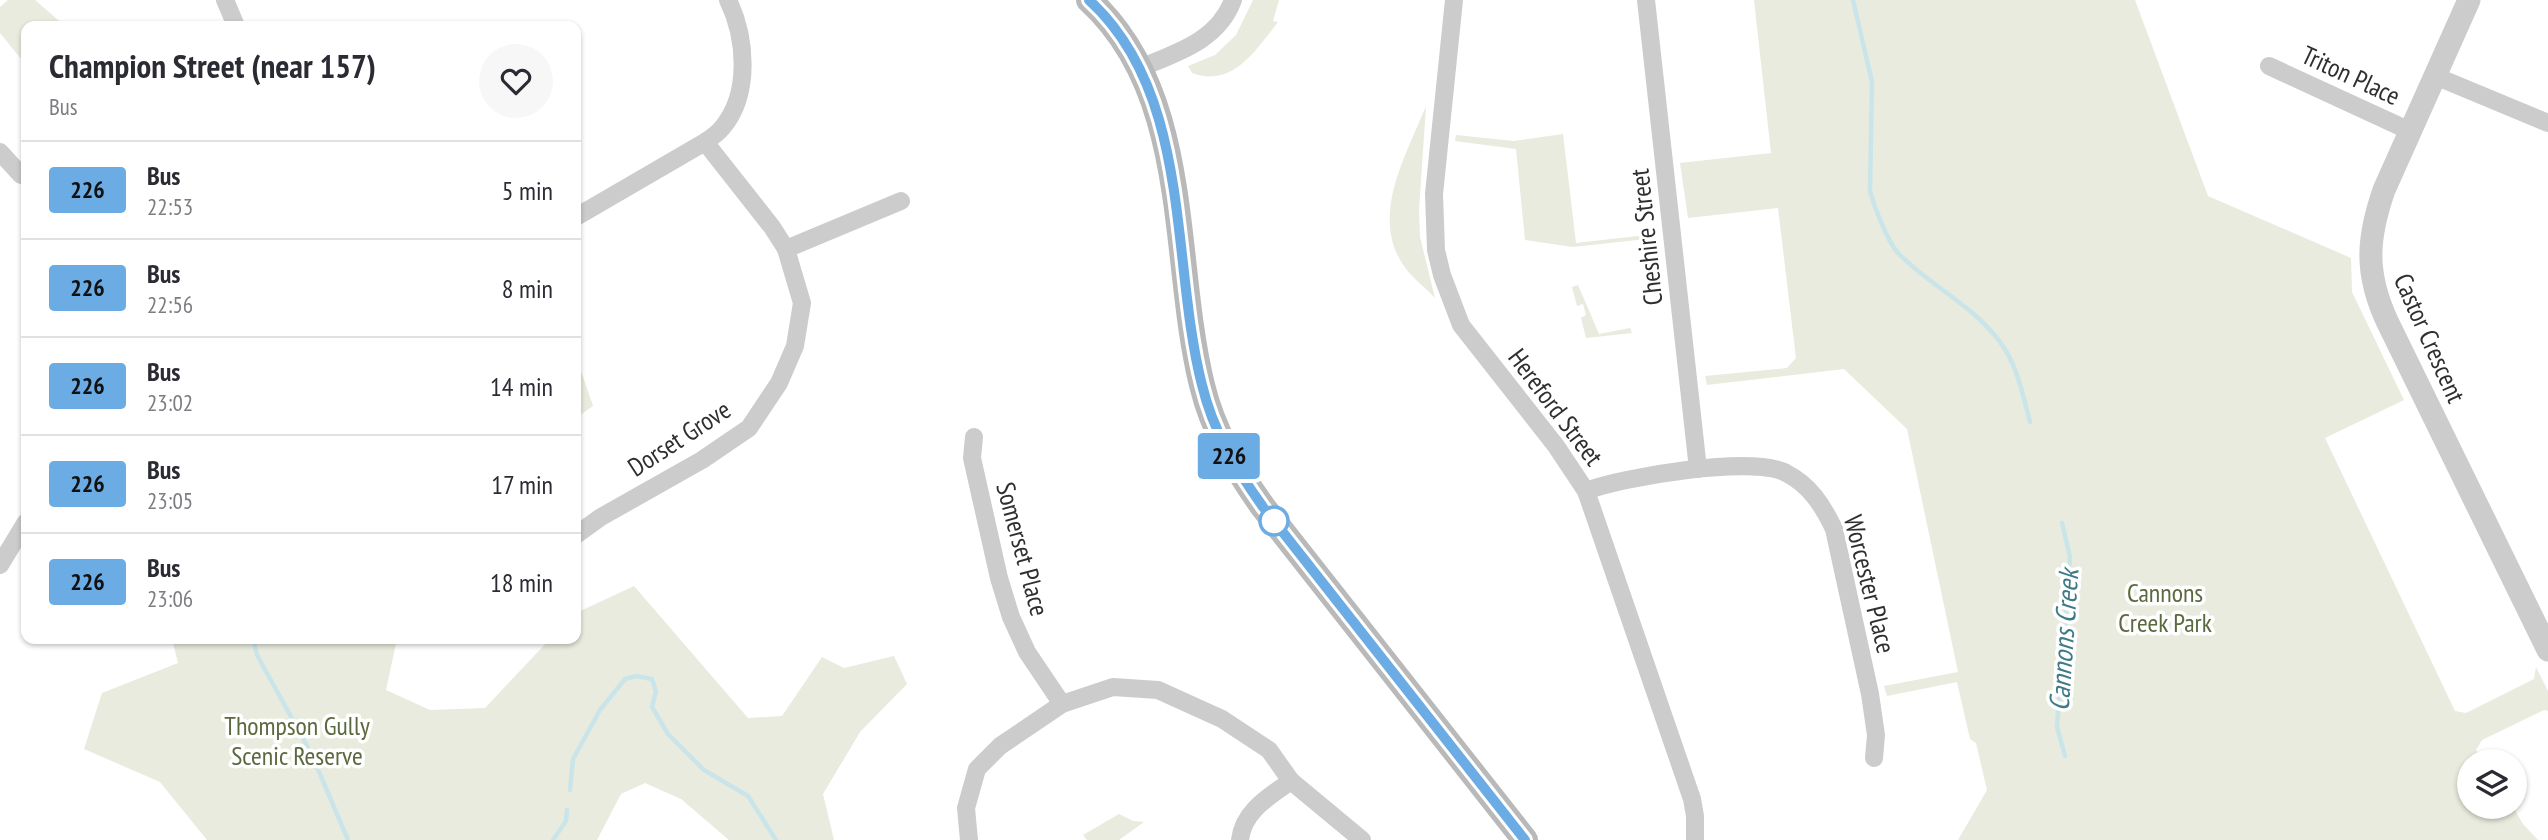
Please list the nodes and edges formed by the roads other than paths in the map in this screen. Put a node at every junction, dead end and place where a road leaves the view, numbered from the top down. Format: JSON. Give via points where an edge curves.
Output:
{"nodes":[{"id":1,"x":225,"y":0,"type":"edge"},
{"id":2,"x":729,"y":0,"type":"edge"},
{"id":3,"x":1089,"y":0,"type":"edge"},
{"id":4,"x":1233,"y":0,"type":"edge"},
{"id":5,"x":1454,"y":0,"type":"edge"},
{"id":6,"x":1646,"y":0,"type":"edge"},
{"id":7,"x":2469,"y":0,"type":"edge"},
{"id":8,"x":234,"y":21,"type":"edge"},
{"id":9,"x":2269,"y":66,"type":"dead end"},
{"id":10,"x":1140,"y":68,"type":"junction"},
{"id":11,"x":2435,"y":76,"type":"junction"},
{"id":12,"x":2548,"y":123,"type":"edge"},
{"id":13,"x":2410,"y":131,"type":"junction"},
{"id":14,"x":705,"y":142,"type":"junction"},
{"id":15,"x":0,"y":152,"type":"edge"},
{"id":16,"x":21,"y":176,"type":"dead end"},
{"id":17,"x":901,"y":201,"type":"dead end"},
{"id":18,"x":581,"y":214,"type":"edge"},
{"id":19,"x":786,"y":249,"type":"junction"},
{"id":20,"x":974,"y":437,"type":"dead end"},
{"id":21,"x":1698,"y":469,"type":"junction"},
{"id":22,"x":1586,"y":491,"type":"junction"},
{"id":23,"x":21,"y":530,"type":"edge"},
{"id":24,"x":581,"y":532,"type":"edge"},
{"id":25,"x":0,"y":565,"type":"edge"},
{"id":26,"x":2540,"y":612,"type":"edge"},
{"id":27,"x":2548,"y":650,"type":"edge"},
{"id":28,"x":1062,"y":705,"type":"junction"},
{"id":29,"x":1874,"y":758,"type":"dead end"},
{"id":30,"x":1291,"y":781,"type":"junction"},
{"id":31,"x":1516,"y":837,"type":"edge"},
{"id":32,"x":969,"y":840,"type":"edge"},
{"id":33,"x":1240,"y":840,"type":"edge"},
{"id":34,"x":1362,"y":840,"type":"edge"},
{"id":35,"x":1695,"y":840,"type":"edge"}],
"edges":[{"from":1,"to":8,"type":"street"},
{"from":2,"to":14,"type":"street","via":[[744,68],[738,97],[723,127]]},
{"from":3,"to":10,"type":"main road"},
{"from":4,"to":10,"type":"street","via":[[1212,33],[1182,52]]},
{"from":5,"to":22,"type":"street","name":"Hereford Street","via":[[1434,194],[1436,250],[1442,275],[1461,325]]},
{"from":6,"to":21,"type":"street","name":"Cheshire Street"},
{"from":7,"to":11,"type":"street","name":"Castor Crescent"},
{"from":9,"to":13,"type":"street","name":"Triton Place"},
{"from":10,"to":31,"type":"main road","via":[[1163,133],[1196,357],[1222,442],[1263,507]]},
{"from":11,"to":12,"type":"street"},
{"from":11,"to":13,"type":"street","name":"Castor Crescent"},
{"from":13,"to":26,"type":"street","name":"Castor Crescent","via":[[2375,216],[2370,264],[2374,287],[2407,362]]},
{"from":14,"to":18,"type":"street"},
{"from":14,"to":19,"type":"street","name":"Dorset Grove"},
{"from":15,"to":16,"type":"street"},
{"from":17,"to":19,"type":"street"},
{"from":19,"to":24,"type":"street","name":"Dorset Grove","via":[[802,303],[795,346],[779,383],[749,428]]},
{"from":20,"to":28,"type":"street","name":"Somerset Place","via":[[972,458],[1011,617],[1027,652]]},
{"from":21,"to":22,"type":"street","name":"Worcester Place","via":[[1634,478]]},
{"from":21,"to":29,"type":"street","name":"Worcester Place","via":[[1751,467],[1785,472],[1823,506],[1834,529],[1870,694]]},
{"from":22,"to":35,"type":"street","name":"Hereford Street","via":[[1692,799]]},
{"from":23,"to":25,"type":"street"},
{"from":26,"to":27,"type":"street","name":"Castor Crescent"},
{"from":28,"to":30,"type":"street","via":[[1113,687],[1158,690],[1222,719],[1269,750]]},
{"from":28,"to":32,"type":"street","via":[[1000,746],[977,769],[967,808]]},
{"from":30,"to":33,"type":"street","via":[[1257,805]]},
{"from":30,"to":34,"type":"street"}]}
